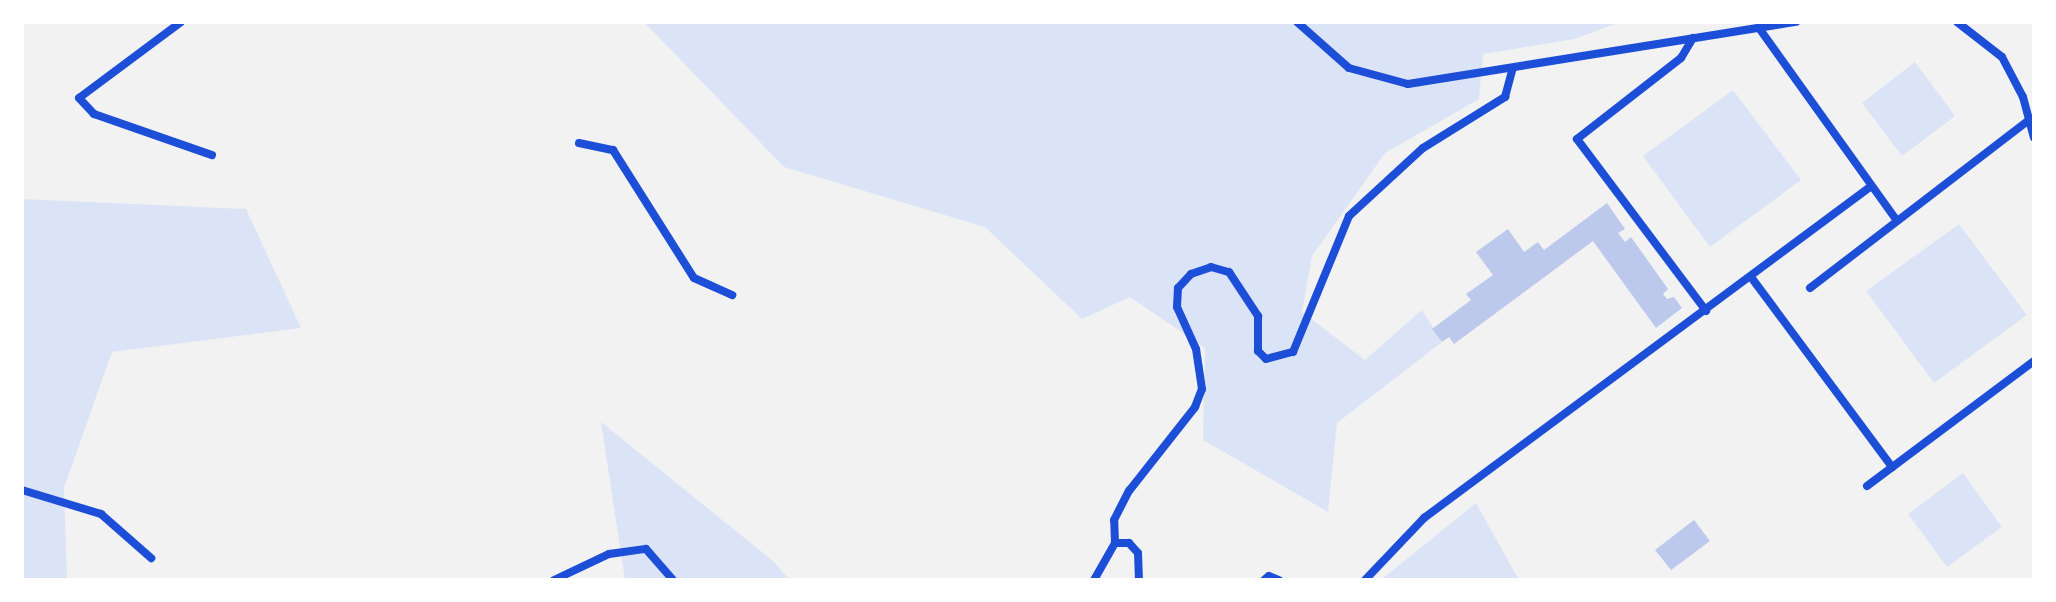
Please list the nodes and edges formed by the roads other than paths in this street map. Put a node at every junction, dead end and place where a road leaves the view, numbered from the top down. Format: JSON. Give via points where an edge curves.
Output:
{"nodes":[{"id":1,"x":181,"y":22,"type":"edge"},
{"id":2,"x":1297,"y":22,"type":"edge"},
{"id":3,"x":1796,"y":22,"type":"edge"},
{"id":4,"x":1957,"y":22,"type":"edge"},
{"id":5,"x":1759,"y":28,"type":"junction"},
{"id":6,"x":1693,"y":38,"type":"junction"},
{"id":7,"x":1513,"y":68,"type":"junction"},
{"id":8,"x":2030,"y":119,"type":"junction"},
{"id":9,"x":2034,"y":138,"type":"edge"},
{"id":10,"x":579,"y":143,"type":"dead end"},
{"id":11,"x":212,"y":155,"type":"dead end"},
{"id":12,"x":1870,"y":187,"type":"junction"},
{"id":13,"x":1897,"y":221,"type":"junction"},
{"id":14,"x":1751,"y":277,"type":"junction"},
{"id":15,"x":1810,"y":288,"type":"dead end"},
{"id":16,"x":732,"y":295,"type":"dead end"},
{"id":17,"x":1706,"y":311,"type":"junction"},
{"id":18,"x":2034,"y":361,"type":"edge"},
{"id":19,"x":1892,"y":467,"type":"junction"},
{"id":20,"x":1867,"y":486,"type":"dead end"},
{"id":21,"x":22,"y":490,"type":"edge"},
{"id":22,"x":1115,"y":543,"type":"junction"},
{"id":23,"x":151,"y":558,"type":"dead end"},
{"id":24,"x":554,"y":580,"type":"edge"},
{"id":25,"x":673,"y":580,"type":"edge"},
{"id":26,"x":1094,"y":580,"type":"edge"},
{"id":27,"x":1139,"y":580,"type":"edge"},
{"id":28,"x":1264,"y":580,"type":"edge"},
{"id":29,"x":1279,"y":580,"type":"edge"},
{"id":30,"x":1366,"y":580,"type":"edge"}],
"edges":[{"from":1,"to":11,"type":"street","via":[[79,98],[94,114]]},
{"from":2,"to":7,"type":"street","via":[[1349,68],[1385,81],[1429,83]]},
{"from":3,"to":5,"type":"street"},
{"from":4,"to":8,"type":"street","via":[[2002,57]]},
{"from":5,"to":6,"type":"street"},
{"from":5,"to":12,"type":"street"},
{"from":6,"to":7,"type":"street"},
{"from":6,"to":17,"type":"street","via":[[1681,58],[1577,139]]},
{"from":7,"to":22,"type":"street","via":[[1505,97],[1423,148],[1349,216],[1293,352],[1266,359],[1258,351],[1258,316],[1229,272],[1211,267],[1191,274],[1178,288],[1177,307],[1196,349],[1202,389],[1195,407],[1129,491],[1114,520]]},
{"from":8,"to":9,"type":"street"},
{"from":8,"to":13,"type":"street"},
{"from":10,"to":16,"type":"street","via":[[613,150],[694,278]]},
{"from":12,"to":13,"type":"street"},
{"from":12,"to":14,"type":"street"},
{"from":13,"to":15,"type":"street"},
{"from":14,"to":17,"type":"street"},
{"from":14,"to":19,"type":"street"},
{"from":17,"to":30,"type":"street","via":[[1424,518]]},
{"from":18,"to":19,"type":"street"},
{"from":19,"to":20,"type":"street"},
{"from":21,"to":23,"type":"street","via":[[101,514]]},
{"from":22,"to":26,"type":"street"},
{"from":22,"to":27,"type":"street","via":[[1129,543],[1138,553]]},
{"from":24,"to":25,"type":"street","via":[[609,554],[646,549]]},
{"from":28,"to":29,"type":"street"}]}
